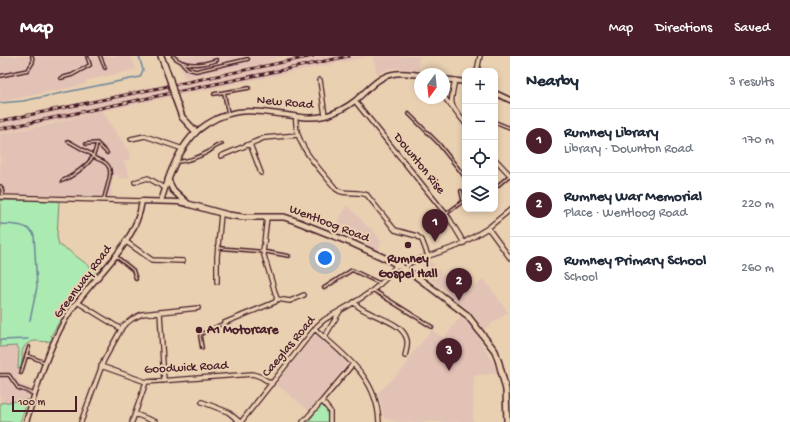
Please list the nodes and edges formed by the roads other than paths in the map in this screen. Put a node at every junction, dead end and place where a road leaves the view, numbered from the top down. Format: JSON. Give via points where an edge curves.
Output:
{"nodes":[{"id":1,"x":32,"y":56,"type":"edge"},
{"id":2,"x":87,"y":56,"type":"edge"},
{"id":3,"x":100,"y":56,"type":"edge"},
{"id":4,"x":161,"y":56,"type":"edge"},
{"id":5,"x":173,"y":56,"type":"edge"},
{"id":6,"x":480,"y":56,"type":"edge"},
{"id":7,"x":248,"y":59,"type":"dead end"},
{"id":8,"x":217,"y":60,"type":"dead end"},
{"id":9,"x":183,"y":64,"type":"junction"},
{"id":10,"x":106,"y":68,"type":"dead end"},
{"id":11,"x":478,"y":68,"type":"edge"},
{"id":12,"x":414,"y":75,"type":"edge"},
{"id":13,"x":0,"y":76,"type":"edge"},
{"id":14,"x":61,"y":78,"type":"dead end"},
{"id":15,"x":450,"y":79,"type":"edge"},
{"id":16,"x":320,"y":80,"type":"dead end"},
{"id":17,"x":455,"y":80,"type":"junction"},
{"id":18,"x":462,"y":81,"type":"edge"},
{"id":19,"x":249,"y":88,"type":"dead end"},
{"id":20,"x":224,"y":92,"type":"junction"},
{"id":21,"x":214,"y":94,"type":"dead end"},
{"id":22,"x":498,"y":94,"type":"edge"},
{"id":23,"x":510,"y":100,"type":"edge"},
{"id":24,"x":355,"y":101,"type":"junction"},
{"id":25,"x":449,"y":104,"type":"edge"},
{"id":26,"x":452,"y":108,"type":"junction"},
{"id":27,"x":228,"y":114,"type":"junction"},
{"id":28,"x":408,"y":114,"type":"dead end"},
{"id":29,"x":325,"y":116,"type":"junction"},
{"id":30,"x":296,"y":117,"type":"junction"},
{"id":31,"x":462,"y":120,"type":"edge"},
{"id":32,"x":498,"y":123,"type":"edge"},
{"id":33,"x":510,"y":128,"type":"edge"},
{"id":34,"x":196,"y":132,"type":"junction"},
{"id":35,"x":298,"y":135,"type":"junction"},
{"id":36,"x":130,"y":139,"type":"dead end"},
{"id":37,"x":68,"y":141,"type":"dead end"},
{"id":38,"x":97,"y":143,"type":"junction"},
{"id":39,"x":86,"y":144,"type":"dead end"},
{"id":40,"x":222,"y":144,"type":"dead end"},
{"id":41,"x":250,"y":144,"type":"junction"},
{"id":42,"x":183,"y":149,"type":"junction"},
{"id":43,"x":107,"y":153,"type":"dead end"},
{"id":44,"x":221,"y":156,"type":"dead end"},
{"id":45,"x":92,"y":157,"type":"junction"},
{"id":46,"x":176,"y":162,"type":"junction"},
{"id":47,"x":498,"y":162,"type":"edge"},
{"id":48,"x":261,"y":174,"type":"dead end"},
{"id":49,"x":510,"y":175,"type":"edge"},
{"id":50,"x":464,"y":176,"type":"edge"},
{"id":51,"x":168,"y":180,"type":"junction"},
{"id":52,"x":62,"y":181,"type":"dead end"},
{"id":53,"x":135,"y":182,"type":"dead end"},
{"id":54,"x":498,"y":185,"type":"edge"},
{"id":55,"x":0,"y":186,"type":"edge"},
{"id":56,"x":165,"y":188,"type":"junction"},
{"id":57,"x":461,"y":191,"type":"dead end"},
{"id":58,"x":1,"y":197,"type":"edge"},
{"id":59,"x":104,"y":200,"type":"junction"},
{"id":60,"x":142,"y":201,"type":"junction"},
{"id":61,"x":162,"y":201,"type":"junction"},
{"id":62,"x":188,"y":204,"type":"junction"},
{"id":63,"x":510,"y":210,"type":"edge"},
{"id":64,"x":221,"y":214,"type":"junction"},
{"id":65,"x":446,"y":214,"type":"junction"},
{"id":66,"x":267,"y":217,"type":"junction"},
{"id":67,"x":488,"y":228,"type":"junction"},
{"id":68,"x":125,"y":242,"type":"junction"},
{"id":69,"x":464,"y":243,"type":"junction"},
{"id":70,"x":217,"y":248,"type":"junction"},
{"id":71,"x":263,"y":252,"type":"junction"},
{"id":72,"x":115,"y":255,"type":"junction"},
{"id":73,"x":289,"y":256,"type":"dead end"},
{"id":74,"x":428,"y":256,"type":"junction"},
{"id":75,"x":510,"y":258,"type":"edge"},
{"id":76,"x":183,"y":261,"type":"dead end"},
{"id":77,"x":397,"y":264,"type":"junction"},
{"id":78,"x":405,"y":269,"type":"junction"},
{"id":79,"x":136,"y":279,"type":"dead end"},
{"id":80,"x":217,"y":282,"type":"dead end"},
{"id":81,"x":381,"y":284,"type":"junction"},
{"id":82,"x":324,"y":288,"type":"dead end"},
{"id":83,"x":373,"y":290,"type":"junction"},
{"id":84,"x":304,"y":295,"type":"dead end"},
{"id":85,"x":277,"y":299,"type":"junction"},
{"id":86,"x":77,"y":302,"type":"junction"},
{"id":87,"x":354,"y":302,"type":"junction"},
{"id":88,"x":198,"y":308,"type":"dead end"},
{"id":89,"x":340,"y":310,"type":"junction"},
{"id":90,"x":160,"y":312,"type":"junction"},
{"id":91,"x":224,"y":323,"type":"joint"},
{"id":92,"x":432,"y":327,"type":"dead end"},
{"id":93,"x":121,"y":329,"type":"junction"},
{"id":94,"x":315,"y":329,"type":"junction"},
{"id":95,"x":324,"y":338,"type":"junction"},
{"id":96,"x":29,"y":347,"type":"dead end"},
{"id":97,"x":202,"y":348,"type":"dead end"},
{"id":98,"x":26,"y":355,"type":"junction"},
{"id":99,"x":405,"y":356,"type":"dead end"},
{"id":100,"x":46,"y":362,"type":"junction"},
{"id":101,"x":353,"y":364,"type":"junction"},
{"id":102,"x":101,"y":366,"type":"junction"},
{"id":103,"x":21,"y":373,"type":"dead end"},
{"id":104,"x":0,"y":375,"type":"edge"},
{"id":105,"x":164,"y":381,"type":"junction"},
{"id":106,"x":146,"y":382,"type":"junction"},
{"id":107,"x":272,"y":384,"type":"junction"},
{"id":108,"x":36,"y":394,"type":"junction"},
{"id":109,"x":322,"y":400,"type":"junction"},
{"id":110,"x":202,"y":402,"type":"dead end"},
{"id":111,"x":135,"y":414,"type":"junction"},
{"id":112,"x":26,"y":422,"type":"edge"},
{"id":113,"x":81,"y":422,"type":"edge"},
{"id":114,"x":132,"y":422,"type":"edge"},
{"id":115,"x":156,"y":422,"type":"edge"},
{"id":116,"x":241,"y":422,"type":"edge"},
{"id":117,"x":304,"y":422,"type":"edge"},
{"id":118,"x":330,"y":422,"type":"edge"},
{"id":119,"x":379,"y":422,"type":"edge"},
{"id":120,"x":507,"y":422,"type":"edge"}],
"edges":[{"from":1,"to":13,"type":"lane","via":[[33,62],[28,70]]},
{"from":2,"to":14,"type":"lane","via":[[90,65]]},
{"from":3,"to":10,"type":"lane"},
{"from":4,"to":34,"type":"main road","bridge":true,"via":[[182,117]]},
{"from":5,"to":9,"type":"lane"},
{"from":6,"to":11,"type":"street"},
{"from":7,"to":9,"type":"lane","via":[[196,71],[188,69]]},
{"from":8,"to":9,"type":"lane"},
{"from":12,"to":24,"type":"street","name":"New Road","via":[[387,75]]},
{"from":15,"to":17,"type":"street"},
{"from":16,"to":29,"type":"street"},
{"from":17,"to":18,"type":"street"},
{"from":17,"to":26,"type":"street"},
{"from":19,"to":20,"type":"lane"},
{"from":20,"to":21,"type":"lane"},
{"from":20,"to":27,"type":"lane"},
{"from":22,"to":23,"type":"street"},
{"from":24,"to":29,"type":"street","name":"New Road"},
{"from":24,"to":65,"type":"street","name":"Downton Rise"},
{"from":25,"to":26,"type":"street"},
{"from":26,"to":31,"type":"street"},
{"from":27,"to":30,"type":"street","name":"New Road","via":[[249,111]]},
{"from":27,"to":34,"type":"street","name":"New Road","via":[[211,120]]},
{"from":28,"to":50,"type":"lane","via":[[438,143]]},
{"from":29,"to":30,"type":"street","name":"New Road"},
{"from":30,"to":35,"type":"street"},
{"from":32,"to":33,"type":"lane"},
{"from":34,"to":42,"type":"main road","name":"New Road"},
{"from":35,"to":41,"type":"street","via":[[267,138]]},
{"from":35,"to":74,"type":"street","via":[[309,154],[338,191],[367,195],[394,230],[417,236],[422,240]]},
{"from":36,"to":42,"type":"street","via":[[145,136]]},
{"from":37,"to":45,"type":"lane"},
{"from":38,"to":39,"type":"lane"},
{"from":38,"to":43,"type":"lane"},
{"from":38,"to":45,"type":"lane"},
{"from":40,"to":46,"type":"lane","via":[[199,156]]},
{"from":41,"to":44,"type":"street"},
{"from":41,"to":48,"type":"street"},
{"from":42,"to":46,"type":"main road","name":"New Road"},
{"from":45,"to":52,"type":"lane","via":[[73,175]]},
{"from":45,"to":59,"type":"lane","via":[[107,163],[110,167]]},
{"from":46,"to":51,"type":"main road","name":"New Road"},
{"from":47,"to":49,"type":"street"},
{"from":49,"to":54,"type":"lane"},
{"from":51,"to":56,"type":"street","name":"New Road"},
{"from":51,"to":62,"type":"main road","via":[[173,190]]},
{"from":53,"to":56,"type":"street","via":[[148,178]]},
{"from":55,"to":58,"type":"lane"},
{"from":56,"to":61,"type":"street","name":"New Road"},
{"from":57,"to":65,"type":"lane","via":[[462,202]]},
{"from":58,"to":59,"type":"street","name":"Wentloog Road"},
{"from":59,"to":60,"type":"street","name":"Wentloog Road"},
{"from":60,"to":61,"type":"street","name":"Wentloog Road"},
{"from":60,"to":68,"type":"street","name":"Greenway Road","via":[[137,221]]},
{"from":61,"to":62,"type":"street","name":"Wentloog Road"},
{"from":62,"to":64,"type":"main road","name":"Wentloog Road"},
{"from":63,"to":67,"type":"street"},
{"from":64,"to":66,"type":"main road","name":"Wentloog Road"},
{"from":64,"to":70,"type":"street"},
{"from":65,"to":69,"type":"street","name":"Downton Rise"},
{"from":66,"to":71,"type":"street"},
{"from":66,"to":77,"type":"main road","name":"Wentloog Road","via":[[284,217],[304,223]]},
{"from":67,"to":69,"type":"street"},
{"from":67,"to":75,"type":"street"},
{"from":68,"to":72,"type":"street","name":"Greenway Road"},
{"from":68,"to":76,"type":"street","via":[[152,260]]},
{"from":69,"to":74,"type":"street"},
{"from":70,"to":71,"type":"lane"},
{"from":70,"to":80,"type":"street"},
{"from":71,"to":73,"type":"lane"},
{"from":71,"to":85,"type":"street"},
{"from":72,"to":79,"type":"lane","via":[[134,270]]},
{"from":72,"to":86,"type":"street","name":"Greenway Road"},
{"from":74,"to":78,"type":"street","via":[[412,262]]},
{"from":77,"to":78,"type":"main road","name":"Wentloog Road"},
{"from":77,"to":81,"type":"street","name":"Caeglas Road"},
{"from":78,"to":120,"type":"main road","name":"Wentloog Road","via":[[467,315],[492,347],[497,355],[505,384]]},
{"from":81,"to":82,"type":"lane","via":[[352,270]]},
{"from":81,"to":83,"type":"street","name":"Caeglas Road"},
{"from":83,"to":87,"type":"street","name":"Caeglas Road"},
{"from":83,"to":92,"type":"lane"},
{"from":84,"to":85,"type":"street","via":[[288,301]]},
{"from":85,"to":91,"type":"street","via":[[276,302]]},
{"from":86,"to":93,"type":"street"},
{"from":86,"to":100,"type":"street","name":"Greenway Road","via":[[58,333]]},
{"from":87,"to":89,"type":"street","name":"Caeglas Road"},
{"from":87,"to":99,"type":"street","via":[[359,308],[403,331],[407,344]]},
{"from":88,"to":90,"type":"street"},
{"from":89,"to":94,"type":"street","name":"Caeglas Road"},
{"from":89,"to":95,"type":"street"},
{"from":90,"to":93,"type":"street","via":[[138,315]]},
{"from":90,"to":105,"type":"street"},
{"from":91,"to":97,"type":"lane","via":[[201,334]]},
{"from":93,"to":102,"type":"street"},
{"from":94,"to":95,"type":"street"},
{"from":94,"to":107,"type":"street","name":"Caeglas Road"},
{"from":95,"to":101,"type":"street"},
{"from":96,"to":98,"type":"lane"},
{"from":98,"to":100,"type":"lane"},
{"from":98,"to":103,"type":"lane"},
{"from":100,"to":108,"type":"street","name":"Greenway Road"},
{"from":101,"to":109,"type":"street"},
{"from":101,"to":119,"type":"street","via":[[371,386]]},
{"from":102,"to":106,"type":"street","name":"Goodwick Road"},
{"from":102,"to":113,"type":"street"},
{"from":104,"to":108,"type":"lane","via":[[9,375],[18,388]]},
{"from":105,"to":106,"type":"street","name":"Goodwick Road"},
{"from":105,"to":107,"type":"street","name":"Goodwick Road","via":[[254,374]]},
{"from":106,"to":111,"type":"street"},
{"from":107,"to":116,"type":"street","name":"Caeglas Road"},
{"from":108,"to":112,"type":"street","name":"Greenway Road"},
{"from":109,"to":117,"type":"street"},
{"from":109,"to":118,"type":"street","via":[[330,411]]},
{"from":110,"to":116,"type":"street","via":[[228,412]]},
{"from":111,"to":114,"type":"street"},
{"from":111,"to":115,"type":"street"}]}
